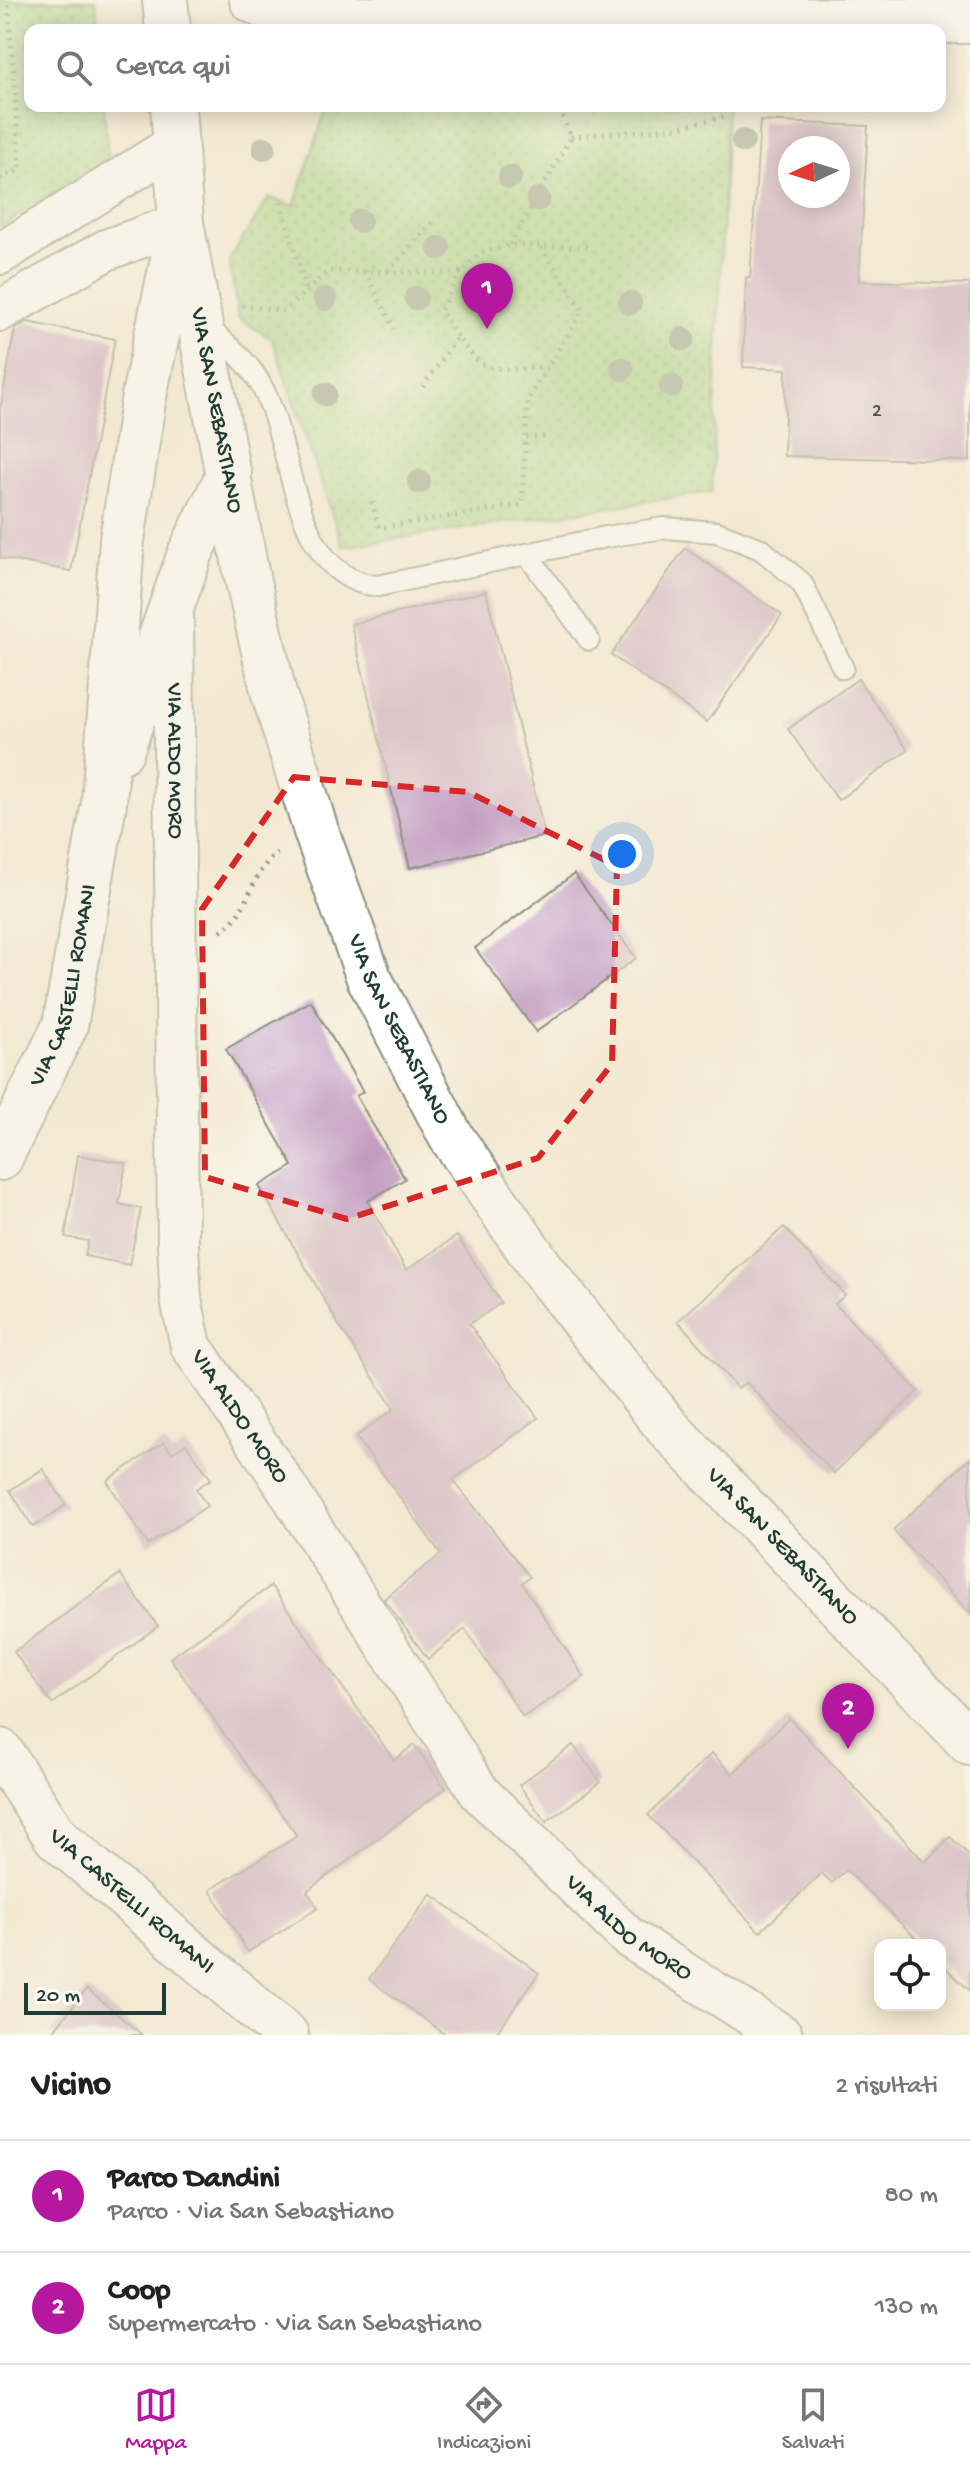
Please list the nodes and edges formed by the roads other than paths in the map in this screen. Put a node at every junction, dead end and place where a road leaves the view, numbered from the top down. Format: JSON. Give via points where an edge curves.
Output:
{"nodes":[{"id":1,"x":165,"y":0,"type":"edge"},
{"id":2,"x":270,"y":16,"type":"edge"},
{"id":3,"x":970,"y":21,"type":"edge"},
{"id":4,"x":167,"y":24,"type":"edge"},
{"id":5,"x":175,"y":125,"type":"edge"},
{"id":6,"x":181,"y":223,"type":"junction"},
{"id":7,"x":0,"y":254,"type":"edge"},
{"id":8,"x":0,"y":311,"type":"edge"},
{"id":9,"x":218,"y":312,"type":"junction"},
{"id":10,"x":229,"y":474,"type":"junction"},
{"id":11,"x":527,"y":554,"type":"junction"},
{"id":12,"x":247,"y":577,"type":"junction"},
{"id":13,"x":173,"y":597,"type":"junction"},
{"id":14,"x":589,"y":640,"type":"dead end"},
{"id":15,"x":843,"y":668,"type":"dead end"},
{"id":16,"x":104,"y":803,"type":"junction"},
{"id":17,"x":0,"y":1158,"type":"edge"},
{"id":18,"x":965,"y":1727,"type":"edge"},
{"id":19,"x":0,"y":1751,"type":"edge"},
{"id":20,"x":286,"y":2035,"type":"edge"},
{"id":21,"x":782,"y":2035,"type":"edge"}],
"edges":[{"from":1,"to":4,"type":"street"},
{"from":2,"to":3,"type":"street"},
{"from":5,"to":6,"type":"street","name":"VIA SAN SEBASTIANO"},
{"from":5,"to":7,"type":"street"},
{"from":6,"to":8,"type":"street","via":[[106,250]]},
{"from":6,"to":9,"type":"street","name":"VIA SAN SEBASTIANO"},
{"from":6,"to":16,"type":"street","via":[[144,396],[122,540]]},
{"from":9,"to":10,"type":"street","name":"VIA SAN SEBASTIANO"},
{"from":9,"to":11,"type":"lane","via":[[278,424],[308,526],[324,556],[346,578],[378,586]]},
{"from":10,"to":12,"type":"street","name":"VIA SAN SEBASTIANO"},
{"from":10,"to":13,"type":"street"},
{"from":11,"to":14,"type":"lane"},
{"from":11,"to":15,"type":"lane","via":[[664,528],[744,540],[802,583]]},
{"from":12,"to":13,"type":"street"},
{"from":12,"to":18,"type":"street","name":"VIA SAN SEBASTIANO","via":[[274,694],[369,978],[450,1135],[542,1269],[667,1427]]},
{"from":13,"to":16,"type":"street"},
{"from":13,"to":21,"type":"street","name":"VIA ALDO MORO","via":[[178,1245],[191,1346],[480,1793],[628,1937]]},
{"from":16,"to":17,"type":"street","name":"VIA CASTELLI ROMANI","via":[[65,1026]]},
{"from":19,"to":20,"type":"street","name":"VIA CASTELLI ROMANI","via":[[56,1837]]}]}
